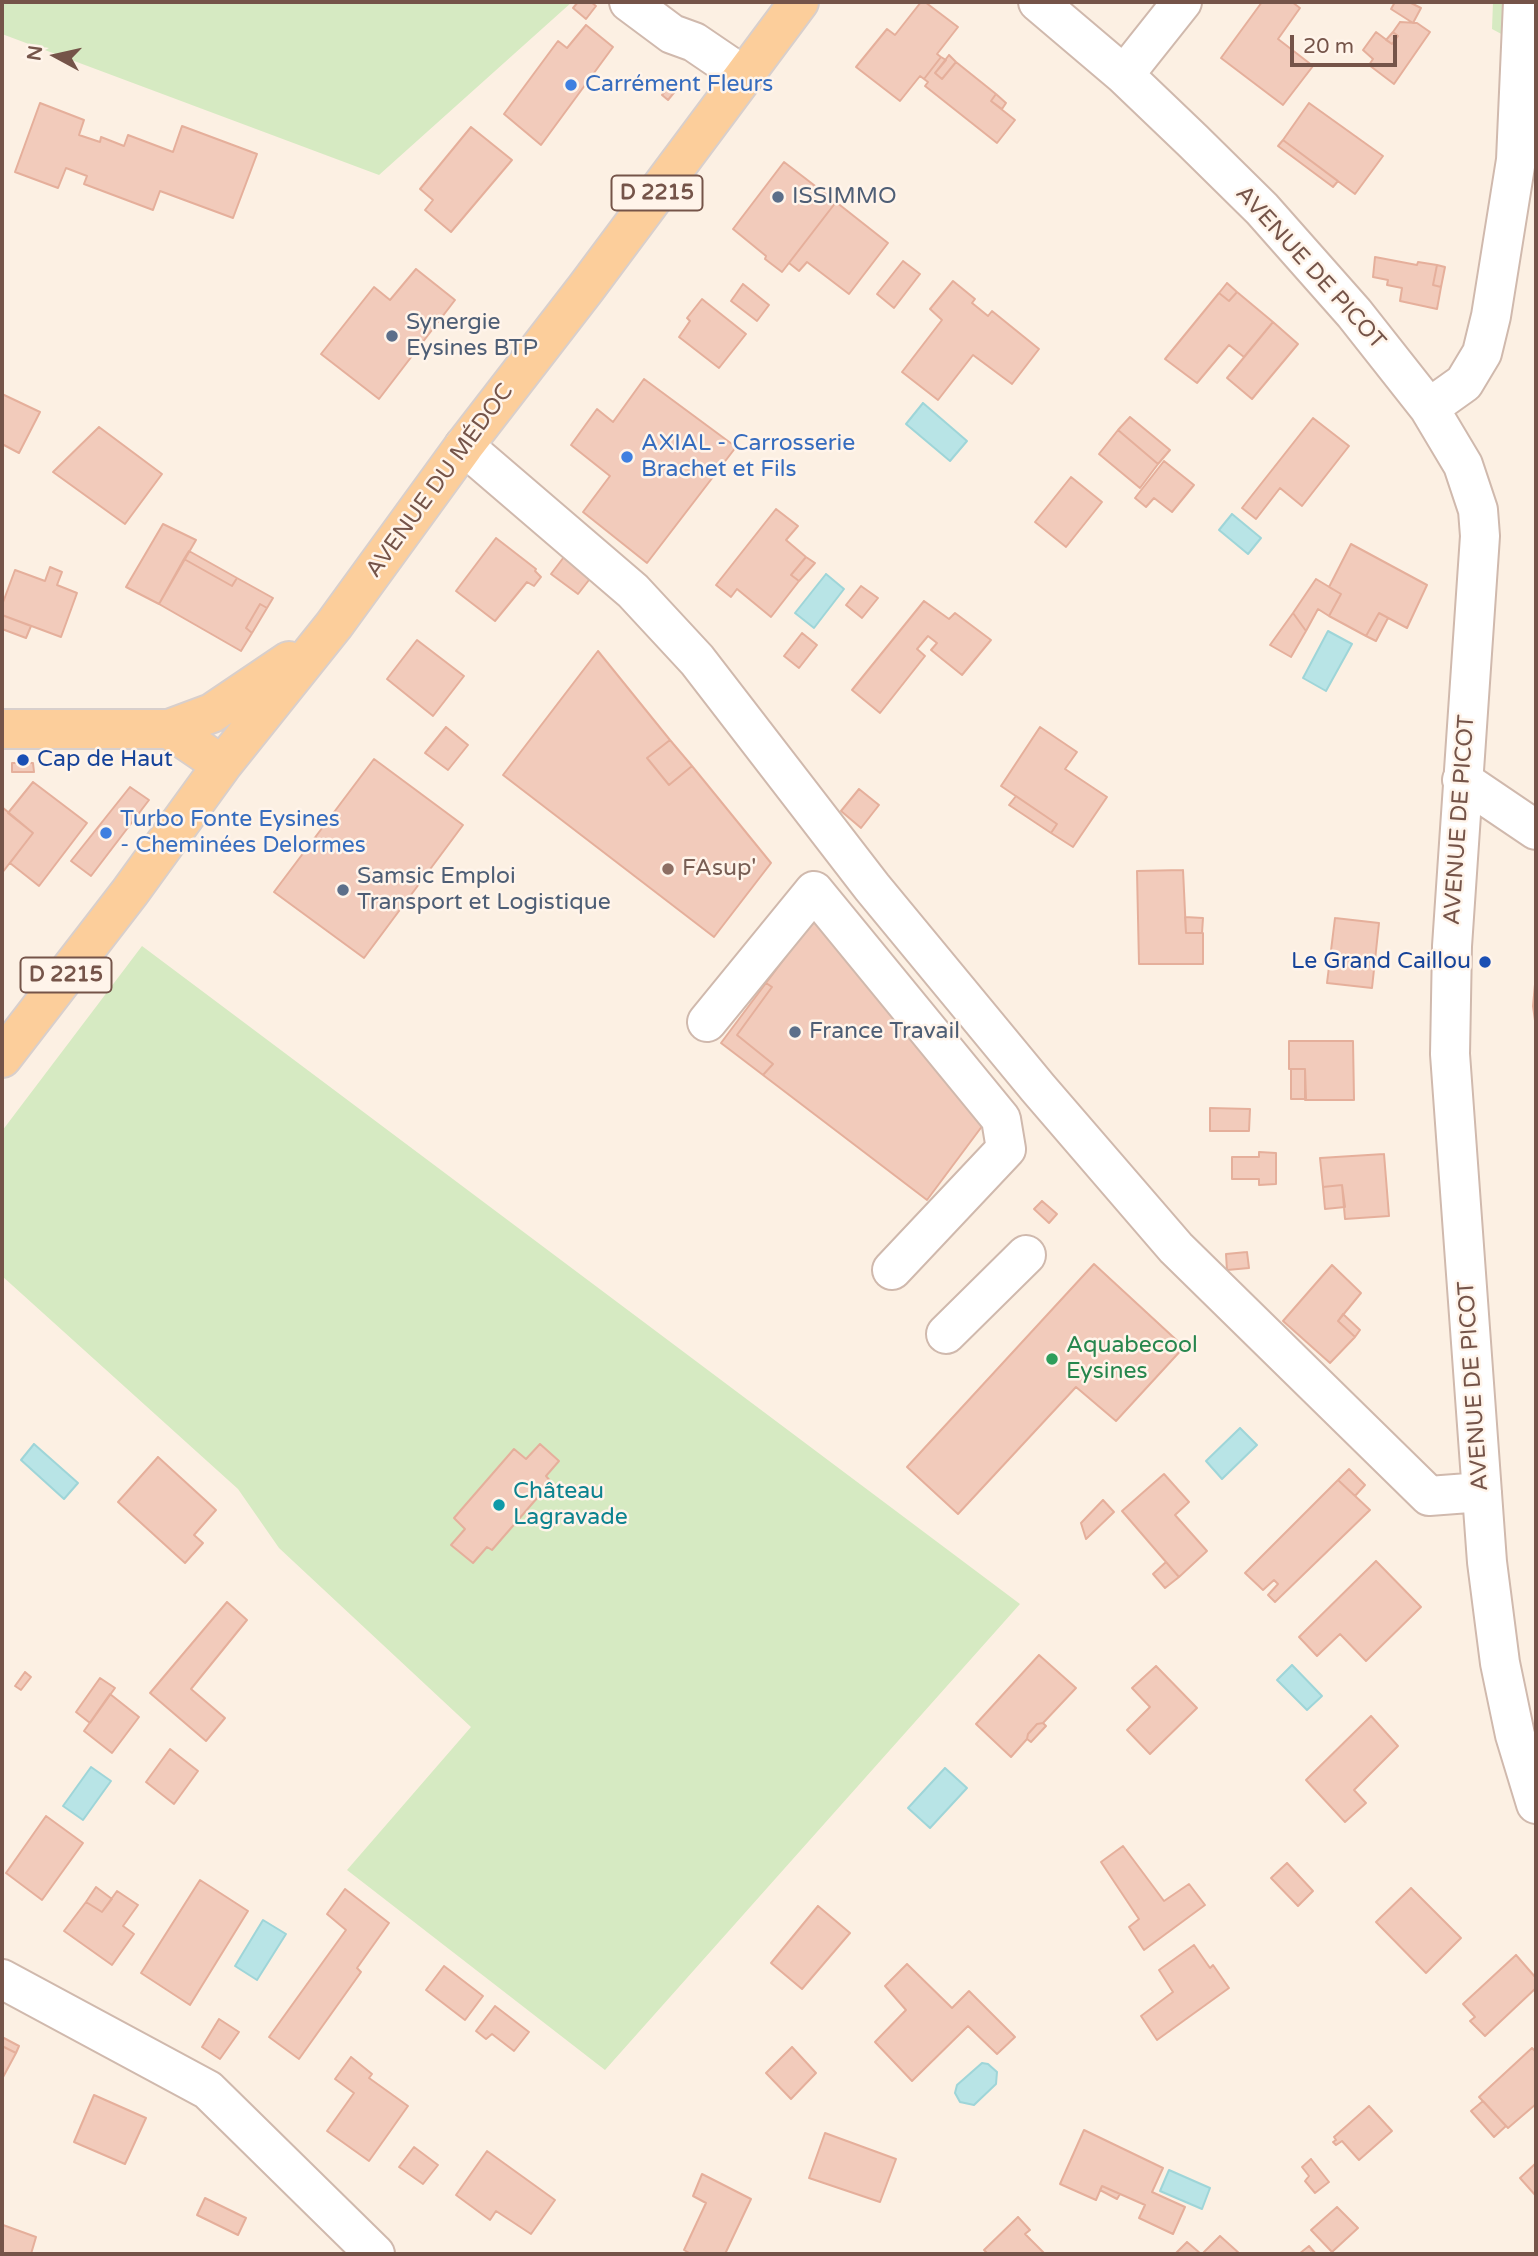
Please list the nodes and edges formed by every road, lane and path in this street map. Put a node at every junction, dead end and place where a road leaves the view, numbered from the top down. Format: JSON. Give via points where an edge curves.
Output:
{"nodes":[{"id":1,"x":629,"y":2,"type":"edge"},
{"id":2,"x":799,"y":2,"type":"edge"},
{"id":3,"x":1038,"y":2,"type":"edge"},
{"id":4,"x":1182,"y":2,"type":"edge"},
{"id":5,"x":1522,"y":2,"type":"edge"},
{"id":6,"x":744,"y":75,"type":"junction"},
{"id":7,"x":1124,"y":75,"type":"junction"},
{"id":8,"x":1429,"y":408,"type":"junction"},
{"id":9,"x":464,"y":446,"type":"junction"},
{"id":10,"x":334,"y":625,"type":"junction"},
{"id":11,"x":2,"y":729,"type":"edge"},
{"id":12,"x":169,"y":729,"type":"junction"},
{"id":13,"x":222,"y":765,"type":"junction"},
{"id":14,"x":1462,"y":780,"type":"junction"},
{"id":15,"x":1536,"y":830,"type":"edge"},
{"id":16,"x":707,"y":1022,"type":"dead end"},
{"id":17,"x":2,"y":1058,"type":"edge"},
{"id":18,"x":1026,"y":1255,"type":"dead end"},
{"id":19,"x":892,"y":1270,"type":"dead end"},
{"id":20,"x":946,"y":1334,"type":"dead end"},
{"id":21,"x":1482,"y":1492,"type":"junction"},
{"id":22,"x":1536,"y":1804,"type":"edge"},
{"id":23,"x":2,"y":1979,"type":"edge"},
{"id":24,"x":375,"y":2254,"type":"edge"}],
"edges":[{"from":1,"to":6,"type":"street","via":[[672,34],[694,42]]},
{"from":2,"to":6,"type":"main road","name":"AVENUE DU MÉDOC","number":"D 2215"},
{"from":3,"to":7,"type":"street","name":"AVENUE DE PICOT"},
{"from":4,"to":7,"type":"street"},
{"from":5,"to":8,"type":"street","via":[[1516,160],[1492,316],[1482,353],[1464,383]]},
{"from":6,"to":9,"type":"main road","name":"AVENUE DU MÉDOC","number":"D 2215"},
{"from":7,"to":8,"type":"street","name":"AVENUE DE PICOT","via":[[1262,209],[1359,319]]},
{"from":8,"to":14,"type":"street","name":"AVENUE DE PICOT","via":[[1463,465],[1479,510]]},
{"from":9,"to":10,"type":"main road","name":"AVENUE DU MÉDOC","number":"D 2215"},
{"from":9,"to":21,"type":"street","via":[[633,591],[697,660],[880,897],[1176,1248],[1429,1496]]},
{"from":10,"to":12,"type":"main road","name":"AVENUE DU MÉDOC","via":[[244,694],[212,713]]},
{"from":10,"to":13,"type":"main road","name":"AVENUE DU MÉDOC","number":"D 2215"},
{"from":11,"to":12,"type":"main road"},
{"from":12,"to":13,"type":"main road"},
{"from":13,"to":17,"type":"main road","name":"AVENUE DU MÉDOC","number":"D 2215"},
{"from":14,"to":15,"type":"street"},
{"from":14,"to":21,"type":"street","name":"AVENUE DE PICOT","via":[[1450,1054]]},
{"from":16,"to":19,"type":"street","via":[[814,891],[1001,1119],[1006,1149]]},
{"from":18,"to":20,"type":"street"},
{"from":21,"to":22,"type":"street","name":"AVENUE DE PICOT","via":[[1500,1663]]},
{"from":23,"to":24,"type":"street","via":[[208,2090]]}]}
